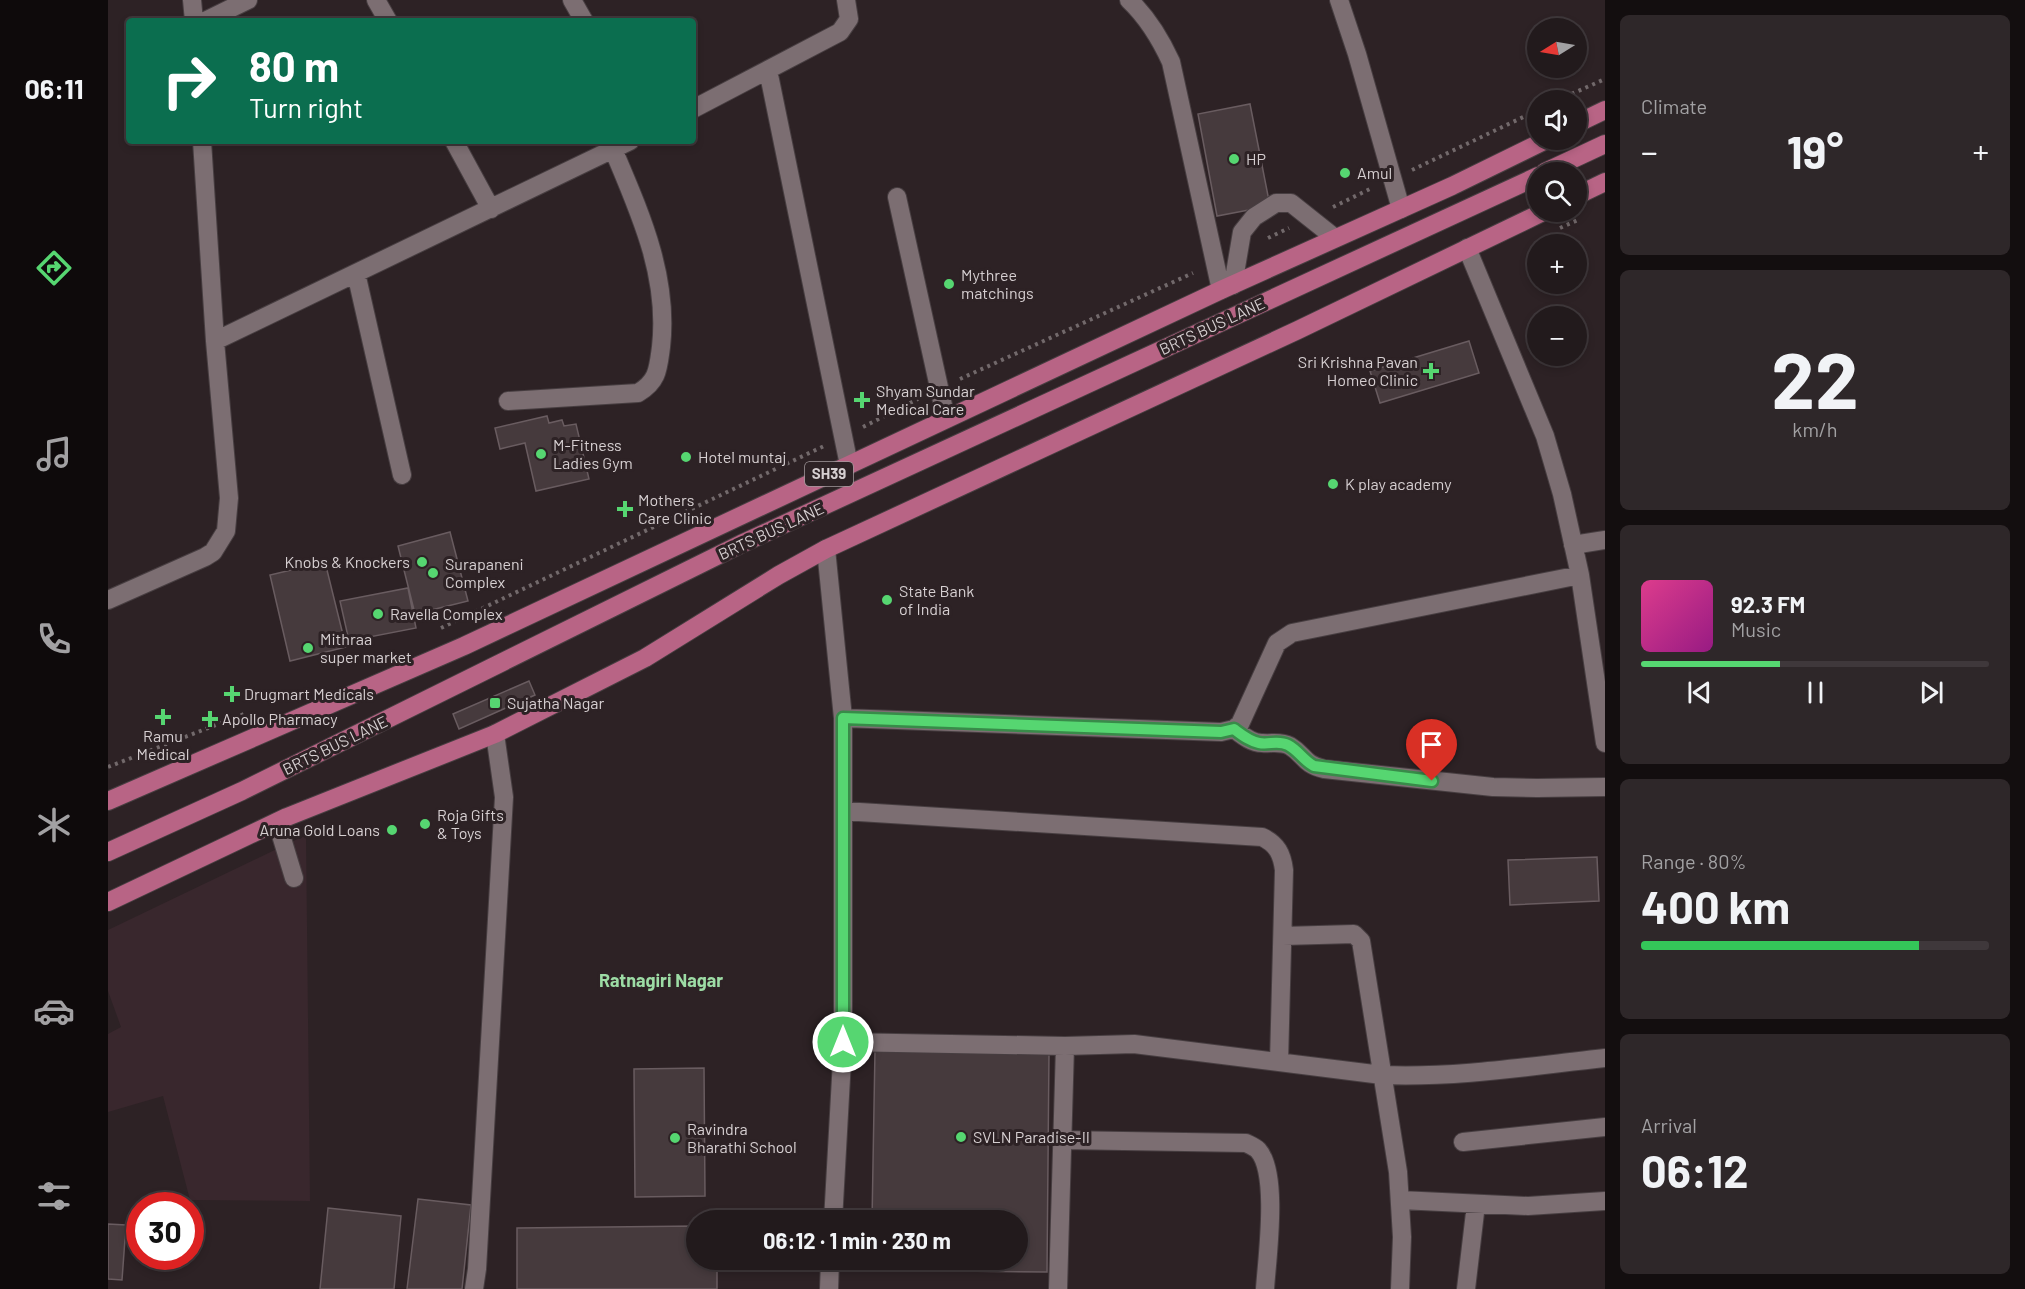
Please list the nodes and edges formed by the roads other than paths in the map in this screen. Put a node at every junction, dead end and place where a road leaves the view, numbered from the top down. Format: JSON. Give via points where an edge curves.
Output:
{"nodes":[{"id":1,"x":192,"y":0,"type":"edge"},
{"id":2,"x":248,"y":0,"type":"edge"},
{"id":3,"x":376,"y":0,"type":"edge"},
{"id":4,"x":572,"y":0,"type":"edge"},
{"id":5,"x":846,"y":0,"type":"edge"},
{"id":6,"x":1129,"y":0,"type":"edge"},
{"id":7,"x":1338,"y":0,"type":"edge"},
{"id":8,"x":194,"y":18,"type":"edge"},
{"id":9,"x":211,"y":18,"type":"edge"},
{"id":10,"x":386,"y":18,"type":"edge"},
{"id":11,"x":582,"y":18,"type":"edge"},
{"id":12,"x":768,"y":70,"type":"junction"},
{"id":13,"x":696,"y":107,"type":"edge"},
{"id":14,"x":1605,"y":110,"type":"edge"},
{"id":15,"x":1587,"y":119,"type":"edge"},
{"id":16,"x":202,"y":144,"type":"edge"},
{"id":17,"x":456,"y":144,"type":"edge"},
{"id":18,"x":624,"y":144,"type":"edge"},
{"id":19,"x":1605,"y":144,"type":"edge"},
{"id":20,"x":613,"y":149,"type":"junction"},
{"id":21,"x":1527,"y":149,"type":"edge"},
{"id":22,"x":1566,"y":162,"type":"edge"},
{"id":23,"x":1527,"y":181,"type":"edge"},
{"id":24,"x":1605,"y":182,"type":"edge"},
{"id":25,"x":1587,"y":191,"type":"edge"},
{"id":26,"x":897,"y":197,"type":"dead end"},
{"id":27,"x":491,"y":209,"type":"junction"},
{"id":28,"x":1401,"y":209,"type":"junction"},
{"id":29,"x":1527,"y":220,"type":"edge"},
{"id":30,"x":1335,"y":238,"type":"junction"},
{"id":31,"x":1467,"y":248,"type":"junction"},
{"id":32,"x":356,"y":273,"type":"junction"},
{"id":33,"x":1227,"y":288,"type":"junction"},
{"id":34,"x":215,"y":341,"type":"junction"},
{"id":35,"x":508,"y":401,"type":"dead end"},
{"id":36,"x":946,"y":419,"type":"junction"},
{"id":37,"x":849,"y":465,"type":"junction"},
{"id":38,"x":402,"y":475,"type":"dead end"},
{"id":39,"x":1605,"y":540,"type":"edge"},
{"id":40,"x":1573,"y":545,"type":"junction"},
{"id":41,"x":826,"y":549,"type":"junction"},
{"id":42,"x":1580,"y":575,"type":"junction"},
{"id":43,"x":108,"y":600,"type":"edge"},
{"id":44,"x":1602,"y":714,"type":"edge"},
{"id":45,"x":843,"y":718,"type":"junction"},
{"id":46,"x":1234,"y":729,"type":"junction"},
{"id":47,"x":495,"y":734,"type":"junction"},
{"id":48,"x":1605,"y":743,"type":"edge"},
{"id":49,"x":1605,"y":787,"type":"edge"},
{"id":50,"x":108,"y":801,"type":"edge"},
{"id":51,"x":843,"y":811,"type":"junction"},
{"id":52,"x":276,"y":822,"type":"junction"},
{"id":53,"x":108,"y":852,"type":"edge"},
{"id":54,"x":294,"y":878,"type":"dead end"},
{"id":55,"x":108,"y":902,"type":"edge"},
{"id":56,"x":1283,"y":936,"type":"junction"},
{"id":57,"x":843,"y":1042,"type":"junction"},
{"id":58,"x":1065,"y":1046,"type":"junction"},
{"id":59,"x":1605,"y":1058,"type":"edge"},
{"id":60,"x":1279,"y":1062,"type":"junction"},
{"id":61,"x":1382,"y":1075,"type":"junction"},
{"id":62,"x":1605,"y":1127,"type":"edge"},
{"id":63,"x":1062,"y":1140,"type":"junction"},
{"id":64,"x":1463,"y":1142,"type":"dead end"},
{"id":65,"x":1400,"y":1200,"type":"junction"},
{"id":66,"x":1605,"y":1201,"type":"edge"},
{"id":67,"x":1476,"y":1204,"type":"junction"},
{"id":68,"x":834,"y":1210,"type":"edge"},
{"id":69,"x":830,"y":1270,"type":"edge"},
{"id":70,"x":474,"y":1289,"type":"edge"},
{"id":71,"x":829,"y":1289,"type":"edge"},
{"id":72,"x":1058,"y":1289,"type":"edge"},
{"id":73,"x":1265,"y":1289,"type":"edge"},
{"id":74,"x":1400,"y":1289,"type":"edge"},
{"id":75,"x":1466,"y":1289,"type":"edge"}],
"edges":[{"from":1,"to":8,"type":"street"},
{"from":2,"to":9,"type":"street"},
{"from":3,"to":10,"type":"street"},
{"from":4,"to":11,"type":"street"},
{"from":5,"to":12,"type":"street","via":[[849,19],[840,32]]},
{"from":6,"to":33,"type":"street","via":[[1150,23],[1171,62]]},
{"from":7,"to":28,"type":"street"},
{"from":12,"to":13,"type":"street"},
{"from":12,"to":37,"type":"street"},
{"from":14,"to":15,"type":"main road"},
{"from":16,"to":34,"type":"street"},
{"from":17,"to":27,"type":"street"},
{"from":18,"to":20,"type":"street"},
{"from":19,"to":22,"type":"main road"},
{"from":20,"to":27,"type":"street"},
{"from":20,"to":35,"type":"street","via":[[656,262],[663,328],[657,374],[638,393]]},
{"from":21,"to":28,"type":"main road","number":"SH39"},
{"from":23,"to":53,"type":"main road","name":"BRTS BUS LANE","via":[[741,544],[242,791]]},
{"from":24,"to":25,"type":"main road"},
{"from":26,"to":36,"type":"street"},
{"from":27,"to":32,"type":"street"},
{"from":28,"to":30,"type":"main road","number":"SH39"},
{"from":29,"to":31,"type":"main road"},
{"from":30,"to":33,"type":"main road","number":"SH39"},
{"from":30,"to":33,"type":"street","via":[[1292,203],[1276,203],[1254,217],[1242,232]]},
{"from":31,"to":40,"type":"street","via":[[1545,436]]},
{"from":31,"to":41,"type":"main road"},
{"from":32,"to":34,"type":"street"},
{"from":32,"to":38,"type":"street"},
{"from":33,"to":36,"type":"main road","number":"SH39"},
{"from":34,"to":43,"type":"street","via":[[229,498],[226,531],[213,552],[205,557]]},
{"from":36,"to":37,"type":"main road","number":"SH39"},
{"from":37,"to":50,"type":"main road","number":"SH39","via":[[464,646]]},
{"from":39,"to":40,"type":"street"},
{"from":40,"to":42,"type":"street"},
{"from":41,"to":45,"type":"street"},
{"from":41,"to":47,"type":"main road","via":[[645,658]]},
{"from":42,"to":44,"type":"street"},
{"from":42,"to":46,"type":"street","via":[[1292,633],[1277,643],[1246,714]]},
{"from":44,"to":48,"type":"street"},
{"from":45,"to":46,"type":"street","via":[[1221,732]]},
{"from":45,"to":51,"type":"street"},
{"from":46,"to":49,"type":"street","via":[[1261,744],[1289,745],[1304,760],[1324,769],[1493,787]]},
{"from":47,"to":52,"type":"main road"},
{"from":47,"to":70,"type":"street","via":[[504,797]]},
{"from":51,"to":56,"type":"street","via":[[1262,837],[1272,842],[1282,856]]},
{"from":51,"to":57,"type":"street"},
{"from":52,"to":54,"type":"street"},
{"from":52,"to":55,"type":"main road"},
{"from":56,"to":60,"type":"street"},
{"from":56,"to":61,"type":"street","via":[[1354,934],[1361,941]]},
{"from":57,"to":58,"type":"street"},
{"from":57,"to":68,"type":"street"},
{"from":58,"to":60,"type":"street","via":[[1134,1044]]},
{"from":58,"to":63,"type":"street"},
{"from":59,"to":61,"type":"street","via":[[1452,1075]]},
{"from":60,"to":61,"type":"street"},
{"from":61,"to":65,"type":"street"},
{"from":62,"to":64,"type":"street"},
{"from":63,"to":72,"type":"street"},
{"from":63,"to":73,"type":"street","via":[[1246,1143],[1257,1149],[1265,1161],[1270,1185]]},
{"from":65,"to":67,"type":"street"},
{"from":65,"to":74,"type":"street"},
{"from":66,"to":67,"type":"street","via":[[1528,1206]]},
{"from":67,"to":75,"type":"street"},
{"from":69,"to":71,"type":"street"}]}
